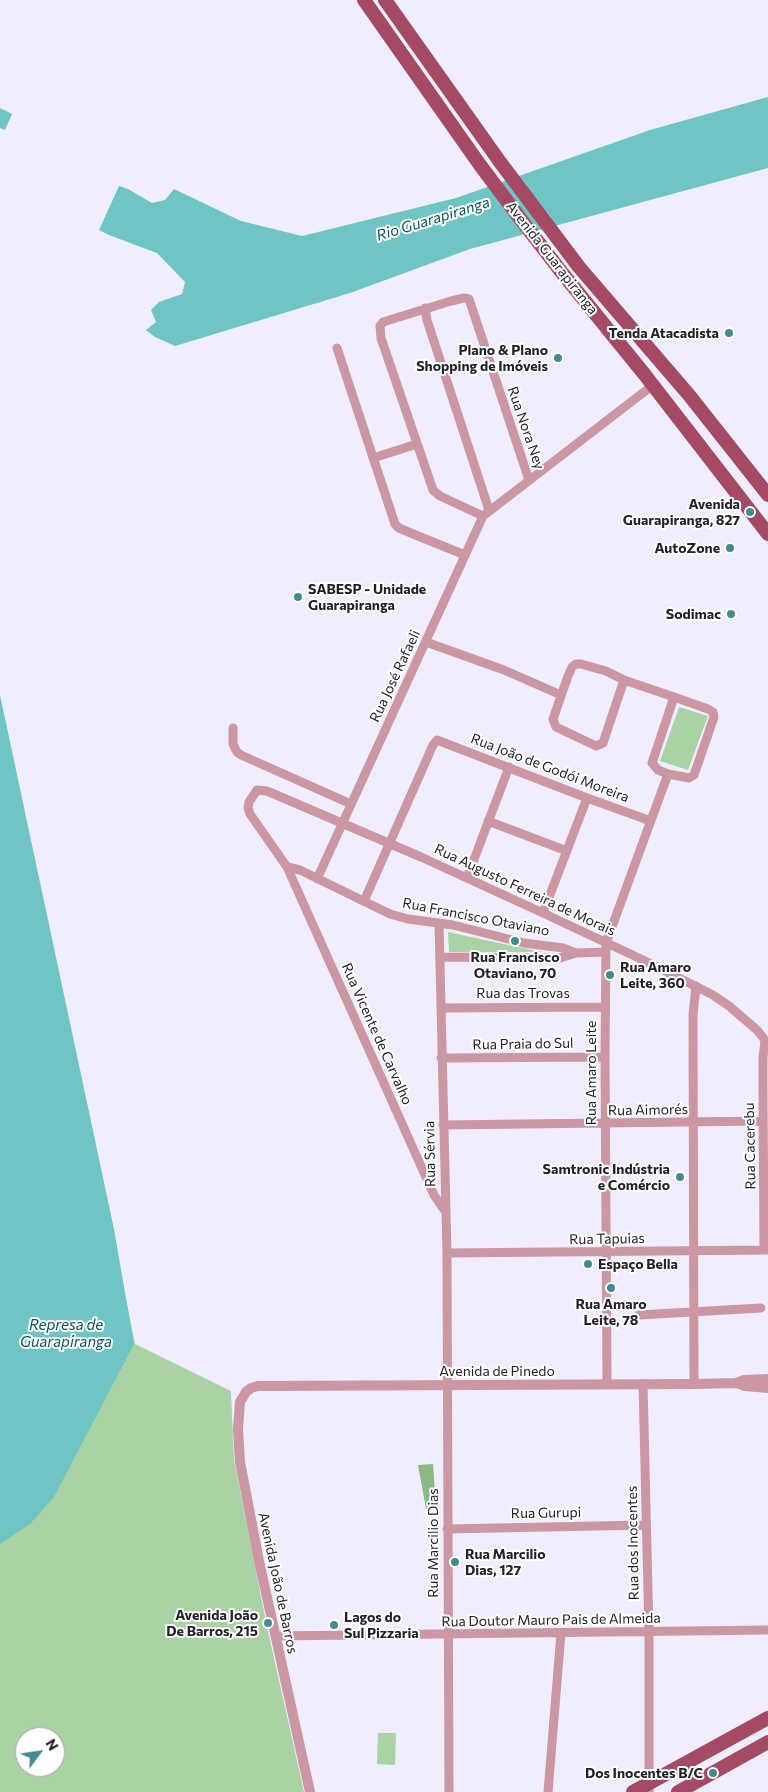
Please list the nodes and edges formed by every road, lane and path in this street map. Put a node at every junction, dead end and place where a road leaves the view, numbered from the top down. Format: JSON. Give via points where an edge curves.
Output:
{"nodes":[{"id":1,"x":364,"y":0,"type":"edge"},
{"id":2,"x":385,"y":0,"type":"edge"},
{"id":3,"x":425,"y":308,"type":"junction"},
{"id":4,"x":337,"y":348,"type":"dead end"},
{"id":5,"x":653,"y":385,"type":"junction"},
{"id":6,"x":689,"y":395,"type":"junction"},
{"id":7,"x":417,"y":444,"type":"junction"},
{"id":8,"x":373,"y":458,"type":"junction"},
{"id":9,"x":529,"y":480,"type":"junction"},
{"id":10,"x":768,"y":494,"type":"edge"},
{"id":11,"x":486,"y":513,"type":"junction"},
{"id":12,"x":768,"y":534,"type":"edge"},
{"id":13,"x":465,"y":555,"type":"junction"},
{"id":14,"x":426,"y":642,"type":"junction"},
{"id":15,"x":624,"y":680,"type":"junction"},
{"id":16,"x":562,"y":695,"type":"junction"},
{"id":17,"x":674,"y":697,"type":"junction"},
{"id":18,"x":233,"y":728,"type":"dead end"},
{"id":19,"x":509,"y":767,"type":"junction"},
{"id":20,"x":668,"y":774,"type":"junction"},
{"id":21,"x":256,"y":791,"type":"joint"},
{"id":22,"x":587,"y":798,"type":"junction"},
{"id":23,"x":351,"y":804,"type":"junction"},
{"id":24,"x":651,"y":820,"type":"junction"},
{"id":25,"x":488,"y":821,"type":"junction"},
{"id":26,"x":342,"y":824,"type":"junction"},
{"id":27,"x":389,"y":844,"type":"junction"},
{"id":28,"x":567,"y":851,"type":"junction"},
{"id":29,"x":287,"y":867,"type":"junction"},
{"id":30,"x":466,"y":878,"type":"junction"},
{"id":31,"x":317,"y":879,"type":"junction"},
{"id":32,"x":364,"y":901,"type":"junction"},
{"id":33,"x":543,"y":913,"type":"junction"},
{"id":34,"x":439,"y":923,"type":"junction"},
{"id":35,"x":606,"y":947,"type":"junction"},
{"id":36,"x":576,"y":953,"type":"junction"},
{"id":37,"x":440,"y":958,"type":"junction"},
{"id":38,"x":696,"y":986,"type":"junction"},
{"id":39,"x":605,"y":1007,"type":"junction"},
{"id":40,"x":441,"y":1008,"type":"junction"},
{"id":41,"x":767,"y":1042,"type":"edge"},
{"id":42,"x":605,"y":1057,"type":"junction"},
{"id":43,"x":441,"y":1058,"type":"junction"},
{"id":44,"x":763,"y":1121,"type":"junction"},
{"id":45,"x":694,"y":1123,"type":"junction"},
{"id":46,"x":605,"y":1124,"type":"junction"},
{"id":47,"x":443,"y":1125,"type":"junction"},
{"id":48,"x":445,"y":1211,"type":"junction"},
{"id":49,"x":766,"y":1250,"type":"edge"},
{"id":50,"x":694,"y":1251,"type":"junction"},
{"id":51,"x":606,"y":1252,"type":"junction"},
{"id":52,"x":447,"y":1253,"type":"junction"},
{"id":53,"x":761,"y":1308,"type":"dead end"},
{"id":54,"x":694,"y":1312,"type":"junction"},
{"id":55,"x":639,"y":1315,"type":"dead end"},
{"id":56,"x":768,"y":1379,"type":"edge"},
{"id":57,"x":736,"y":1383,"type":"junction"},
{"id":58,"x":607,"y":1384,"type":"junction"},
{"id":59,"x":644,"y":1384,"type":"junction"},
{"id":60,"x":694,"y":1384,"type":"junction"},
{"id":61,"x":447,"y":1385,"type":"junction"},
{"id":62,"x":258,"y":1386,"type":"joint"},
{"id":63,"x":768,"y":1388,"type":"edge"},
{"id":64,"x":646,"y":1525,"type":"junction"},
{"id":65,"x":447,"y":1529,"type":"junction"},
{"id":66,"x":768,"y":1630,"type":"edge"},
{"id":67,"x":649,"y":1632,"type":"junction"},
{"id":68,"x":561,"y":1633,"type":"junction"},
{"id":69,"x":447,"y":1635,"type":"junction"},
{"id":70,"x":275,"y":1636,"type":"junction"},
{"id":71,"x":768,"y":1718,"type":"edge"},
{"id":72,"x":768,"y":1742,"type":"edge"},
{"id":73,"x":649,"y":1788,"type":"edge"},
{"id":74,"x":310,"y":1792,"type":"edge"},
{"id":75,"x":449,"y":1792,"type":"edge"},
{"id":76,"x":548,"y":1792,"type":"edge"},
{"id":77,"x":633,"y":1792,"type":"edge"},
{"id":78,"x":678,"y":1792,"type":"edge"}],
"edges":[{"from":1,"to":5,"type":"main road","name":"Avenida Guarapiranga","via":[[480,165]]},
{"from":2,"to":6,"type":"main road","name":"Avenida Guarapiranga","via":[[579,267]]},
{"from":3,"to":7,"type":"street","via":[[382,322],[380,326],[381,338]]},
{"from":3,"to":9,"type":"street","name":"Rua Nora Ney","via":[[468,299]]},
{"from":3,"to":11,"type":"street"},
{"from":4,"to":8,"type":"street"},
{"from":5,"to":6,"type":"main road","via":[[664,379]]},
{"from":5,"to":9,"type":"street","name":"Rua José Rafaeli"},
{"from":5,"to":12,"type":"main road","name":"Avenida Guarapiranga"},
{"from":6,"to":10,"type":"main road","name":"Avenida Guarapiranga"},
{"from":7,"to":8,"type":"street"},
{"from":7,"to":11,"type":"street","via":[[432,490]]},
{"from":8,"to":13,"type":"street","via":[[396,525]]},
{"from":9,"to":11,"type":"street","name":"Rua José Rafaeli"},
{"from":11,"to":13,"type":"street","name":"Rua José Rafaeli"},
{"from":13,"to":14,"type":"street","name":"Rua José Rafaeli"},
{"from":14,"to":16,"type":"street"},
{"from":14,"to":23,"type":"street","name":"Rua José Rafaeli"},
{"from":15,"to":16,"type":"street","via":[[606,671],[576,664]]},
{"from":15,"to":16,"type":"street","via":[[603,743],[596,746],[556,727],[553,719]]},
{"from":15,"to":17,"type":"street"},
{"from":17,"to":20,"type":"street","via":[[652,760],[655,768]]},
{"from":17,"to":20,"type":"street","via":[[713,712],[713,720],[694,775],[686,778]]},
{"from":18,"to":23,"type":"street","via":[[234,744],[241,755]]},
{"from":19,"to":22,"type":"street","name":"Rua João de Godói Moreira"},
{"from":19,"to":25,"type":"street"},
{"from":19,"to":27,"type":"street","name":"Rua João de Godói Moreira","via":[[436,741]]},
{"from":20,"to":24,"type":"street","name":"Rua Amaro Leite"},
{"from":21,"to":26,"type":"street","name":"Rua Augusto Ferreira de Morais","via":[[267,791]]},
{"from":21,"to":29,"type":"street","name":"Rua Vicente de Carvalho","via":[[250,797],[248,808]]},
{"from":22,"to":24,"type":"street","name":"Rua João de Godói Moreira"},
{"from":22,"to":28,"type":"street"},
{"from":23,"to":26,"type":"street","name":"Rua José Rafaeli"},
{"from":24,"to":35,"type":"street","name":"Rua Amaro Leite"},
{"from":25,"to":28,"type":"street"},
{"from":25,"to":30,"type":"street"},
{"from":26,"to":27,"type":"street","name":"Rua Augusto Ferreira de Morais"},
{"from":26,"to":31,"type":"street","name":"Rua José Rafaeli"},
{"from":27,"to":30,"type":"street","name":"Rua Augusto Ferreira de Morais"},
{"from":27,"to":32,"type":"street"},
{"from":28,"to":33,"type":"street"},
{"from":29,"to":31,"type":"street","name":"Rua Francisco Otaviano"},
{"from":29,"to":48,"type":"street","name":"Rua Vicente de Carvalho","via":[[434,1196]]},
{"from":30,"to":33,"type":"street","name":"Rua Augusto Ferreira de Morais"},
{"from":31,"to":32,"type":"street","name":"Rua Francisco Otaviano"},
{"from":32,"to":34,"type":"street","name":"Rua Francisco Otaviano","via":[[398,917]]},
{"from":33,"to":35,"type":"street","name":"Rua Augusto Ferreira de Morais"},
{"from":34,"to":36,"type":"street","name":"Rua Francisco Otaviano"},
{"from":34,"to":37,"type":"street","name":"Rua Sérvia"},
{"from":35,"to":36,"type":"street","name":"Rua Francisco Otaviano"},
{"from":35,"to":38,"type":"street","name":"Rua Augusto Ferreira de Morais"},
{"from":35,"to":39,"type":"street","name":"Rua Amaro Leite"},
{"from":36,"to":37,"type":"street","via":[[560,958]]},
{"from":37,"to":40,"type":"street","name":"Rua Sérvia"},
{"from":38,"to":41,"type":"street","name":"Rua Augusto Ferreira de Morais","via":[[729,1006]]},
{"from":38,"to":45,"type":"street","via":[[693,1015]]},
{"from":39,"to":40,"type":"street","name":"Rua das Trovas"},
{"from":39,"to":42,"type":"street","name":"Rua Amaro Leite"},
{"from":40,"to":43,"type":"street","name":"Rua Sérvia"},
{"from":41,"to":44,"type":"street","name":"Rua Cacerebu","via":[[763,1057]]},
{"from":42,"to":43,"type":"street","name":"Rua Praia do Sul"},
{"from":42,"to":46,"type":"street","name":"Rua Amaro Leite"},
{"from":43,"to":47,"type":"street","name":"Rua Sérvia"},
{"from":44,"to":45,"type":"street","name":"Rua Aimorés"},
{"from":44,"to":49,"type":"street","name":"Rua Cacerebu"},
{"from":45,"to":46,"type":"street","name":"Rua Aimorés"},
{"from":45,"to":50,"type":"street"},
{"from":46,"to":47,"type":"street","name":"Rua Aimorés"},
{"from":46,"to":51,"type":"street","name":"Rua Amaro Leite"},
{"from":47,"to":48,"type":"street","name":"Rua Sérvia"},
{"from":48,"to":52,"type":"street","name":"Rua Sérvia"},
{"from":49,"to":50,"type":"street","name":"Rua Tapuias"},
{"from":50,"to":51,"type":"street","name":"Rua Tapuias"},
{"from":50,"to":54,"type":"street"},
{"from":51,"to":52,"type":"street","name":"Rua Tapuias"},
{"from":51,"to":58,"type":"street","name":"Rua Amaro Leite"},
{"from":52,"to":61,"type":"street","name":"Rua Sérvia"},
{"from":53,"to":54,"type":"street"},
{"from":54,"to":55,"type":"street"},
{"from":54,"to":60,"type":"street"},
{"from":56,"to":57,"type":"street","name":"Avenida de Pinedo"},
{"from":57,"to":60,"type":"street","name":"Avenida de Pinedo"},
{"from":57,"to":63,"type":"street","name":"Avenida de Pinedo"},
{"from":58,"to":59,"type":"street","name":"Avenida de Pinedo"},
{"from":58,"to":61,"type":"street","name":"Avenida de Pinedo"},
{"from":59,"to":60,"type":"street","name":"Avenida de Pinedo"},
{"from":59,"to":64,"type":"street","name":"Rua dos Inocentes"},
{"from":61,"to":62,"type":"street","name":"Avenida de Pinedo"},
{"from":61,"to":65,"type":"street","name":"Rua Marcilio Dias"},
{"from":62,"to":70,"type":"street","name":"Avenida João de Barros","via":[[246,1392],[240,1402],[238,1429],[246,1501]]},
{"from":64,"to":65,"type":"street","name":"Rua Gurupi"},
{"from":64,"to":67,"type":"street","name":"Rua dos Inocentes"},
{"from":65,"to":69,"type":"street","name":"Rua Marcilio Dias"},
{"from":66,"to":67,"type":"street","name":"Rua Doutor Mauro Pais de Almeida"},
{"from":67,"to":68,"type":"street","name":"Rua Doutor Mauro Pais de Almeida"},
{"from":67,"to":73,"type":"street","name":"Rua dos Inocentes"},
{"from":68,"to":69,"type":"street","name":"Rua Doutor Mauro Pais de Almeida"},
{"from":68,"to":76,"type":"street"},
{"from":69,"to":70,"type":"street","name":"Rua Doutor Mauro Pais de Almeida"},
{"from":69,"to":75,"type":"street","name":"Rua Marcilio Dias"},
{"from":70,"to":74,"type":"street","name":"Avenida João de Barros"},
{"from":71,"to":73,"type":"main road"},
{"from":72,"to":78,"type":"main road"},
{"from":73,"to":77,"type":"main road"}]}
